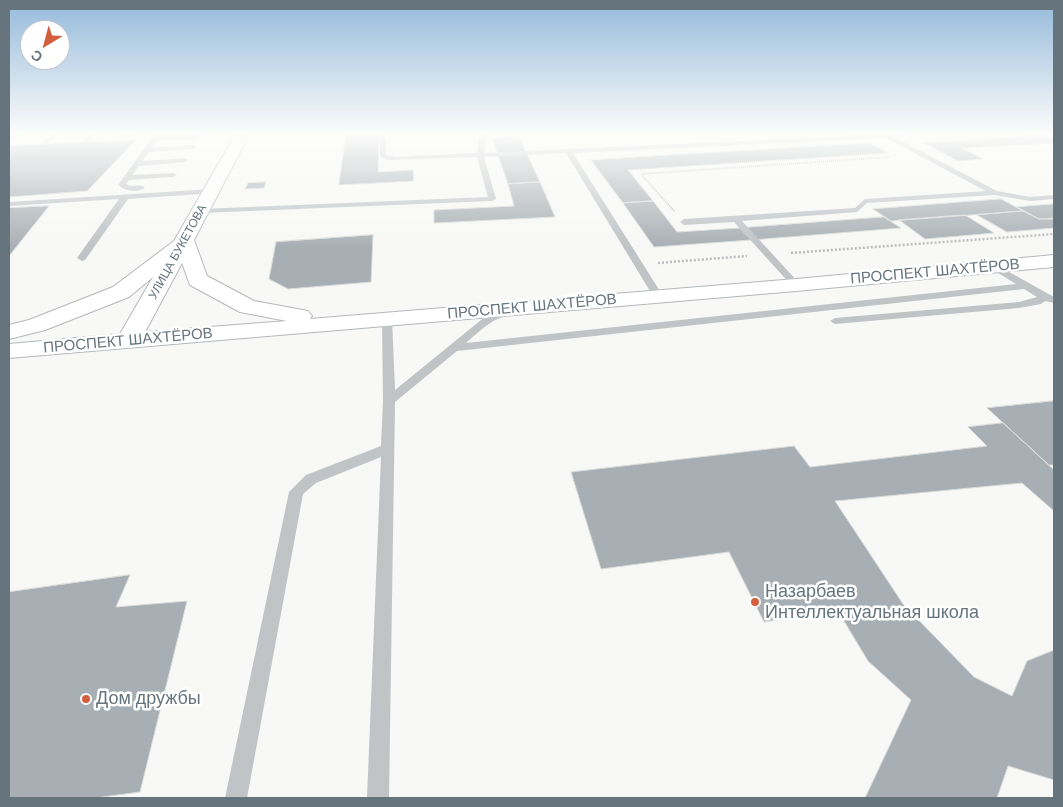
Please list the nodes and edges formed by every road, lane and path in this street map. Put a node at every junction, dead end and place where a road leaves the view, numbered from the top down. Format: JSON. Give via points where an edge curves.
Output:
{"nodes":[{"id":1,"x":131,"y":173,"type":"edge"},
{"id":2,"x":222,"y":173,"type":"edge"},
{"id":3,"x":485,"y":173,"type":"edge"},
{"id":4,"x":581,"y":173,"type":"edge"},
{"id":5,"x":662,"y":173,"type":"edge"},
{"id":6,"x":957,"y":173,"type":"edge"},
{"id":7,"x":173,"y":175,"type":"dead end"},
{"id":8,"x":127,"y":178,"type":"junction"},
{"id":9,"x":214,"y":187,"type":"junction"},
{"id":10,"x":995,"y":193,"type":"junction"},
{"id":11,"x":125,"y":197,"type":"junction"},
{"id":12,"x":1054,"y":197,"type":"edge"},
{"id":13,"x":9,"y":204,"type":"edge"},
{"id":14,"x":201,"y":210,"type":"junction"},
{"id":15,"x":736,"y":219,"type":"junction"},
{"id":16,"x":684,"y":222,"type":"joint"},
{"id":17,"x":1054,"y":234,"type":"edge"},
{"id":18,"x":185,"y":242,"type":"junction"},
{"id":19,"x":769,"y":255,"type":"junction"},
{"id":20,"x":82,"y":258,"type":"dead end"},
{"id":21,"x":1054,"y":260,"type":"edge"},
{"id":22,"x":638,"y":264,"type":"junction"},
{"id":23,"x":993,"y":266,"type":"junction"},
{"id":24,"x":796,"y":285,"type":"junction"},
{"id":25,"x":1026,"y":286,"type":"junction"},
{"id":26,"x":658,"y":296,"type":"junction"},
{"id":27,"x":1044,"y":297,"type":"junction"},
{"id":28,"x":1054,"y":300,"type":"edge"},
{"id":29,"x":524,"y":307,"type":"junction"},
{"id":30,"x":387,"y":318,"type":"junction"},
{"id":31,"x":835,"y":321,"type":"dead end"},
{"id":32,"x":336,"y":322,"type":"junction"},
{"id":33,"x":9,"y":332,"type":"edge"},
{"id":34,"x":128,"y":342,"type":"junction"},
{"id":35,"x":454,"y":348,"type":"junction"},
{"id":36,"x":9,"y":351,"type":"edge"},
{"id":37,"x":388,"y":401,"type":"junction"},
{"id":38,"x":388,"y":449,"type":"junction"},
{"id":39,"x":236,"y":798,"type":"edge"},
{"id":40,"x":378,"y":798,"type":"edge"}],
"edges":[{"from":1,"to":8,"type":"lane"},
{"from":2,"to":9,"type":"street","name":"УЛИЦА БУКЕТОВА"},
{"from":3,"to":14,"type":"lane","via":[[492,199]]},
{"from":4,"to":22,"type":"lane"},
{"from":5,"to":16,"type":"path","via":[[642,174]]},
{"from":6,"to":10,"type":"lane"},
{"from":7,"to":8,"type":"lane"},
{"from":8,"to":9,"type":"lane","via":[[122,185],[127,188]]},
{"from":9,"to":11,"type":"lane"},
{"from":9,"to":14,"type":"street","name":"УЛИЦА БУКЕТОВА"},
{"from":10,"to":12,"type":"lane","via":[[1030,199]]},
{"from":10,"to":15,"type":"lane","via":[[865,201],[857,210]]},
{"from":11,"to":13,"type":"lane"},
{"from":11,"to":20,"type":"lane"},
{"from":14,"to":18,"type":"street","name":"УЛИЦА БУКЕТОВА"},
{"from":15,"to":16,"type":"lane"},
{"from":15,"to":19,"type":"lane"},
{"from":17,"to":19,"type":"path"},
{"from":18,"to":32,"type":"street","via":[[198,280],[248,307]]},
{"from":18,"to":33,"type":"street","via":[[121,292],[37,325]]},
{"from":18,"to":34,"type":"street","name":"УЛИЦА БУКЕТОВА"},
{"from":19,"to":22,"type":"path"},
{"from":19,"to":24,"type":"lane"},
{"from":21,"to":23,"type":"street","name":"ПРОСПЕКТ ШАХТЁРОВ"},
{"from":22,"to":26,"type":"lane"},
{"from":23,"to":24,"type":"street","name":"ПРОСПЕКТ ШАХТЁРОВ"},
{"from":23,"to":25,"type":"lane"},
{"from":24,"to":26,"type":"street","name":"ПРОСПЕКТ ШАХТЁРОВ"},
{"from":25,"to":27,"type":"lane"},
{"from":25,"to":35,"type":"lane"},
{"from":26,"to":29,"type":"street","name":"ПРОСПЕКТ ШАХТЁРОВ"},
{"from":27,"to":28,"type":"lane"},
{"from":27,"to":31,"type":"lane","via":[[1028,304]]},
{"from":29,"to":30,"type":"street","name":"ПРОСПЕКТ ШАХТЁРОВ"},
{"from":29,"to":35,"type":"lane","via":[[498,314]]},
{"from":30,"to":32,"type":"street","name":"ПРОСПЕКТ ШАХТЁРОВ"},
{"from":30,"to":37,"type":"lane"},
{"from":32,"to":34,"type":"street","name":"ПРОСПЕКТ ШАХТЁРОВ"},
{"from":34,"to":36,"type":"street","name":"ПРОСПЕКТ ШАХТЁРОВ"},
{"from":35,"to":37,"type":"lane"},
{"from":37,"to":38,"type":"lane"},
{"from":38,"to":39,"type":"lane","via":[[311,478],[296,492]]},
{"from":38,"to":40,"type":"lane"}]}
